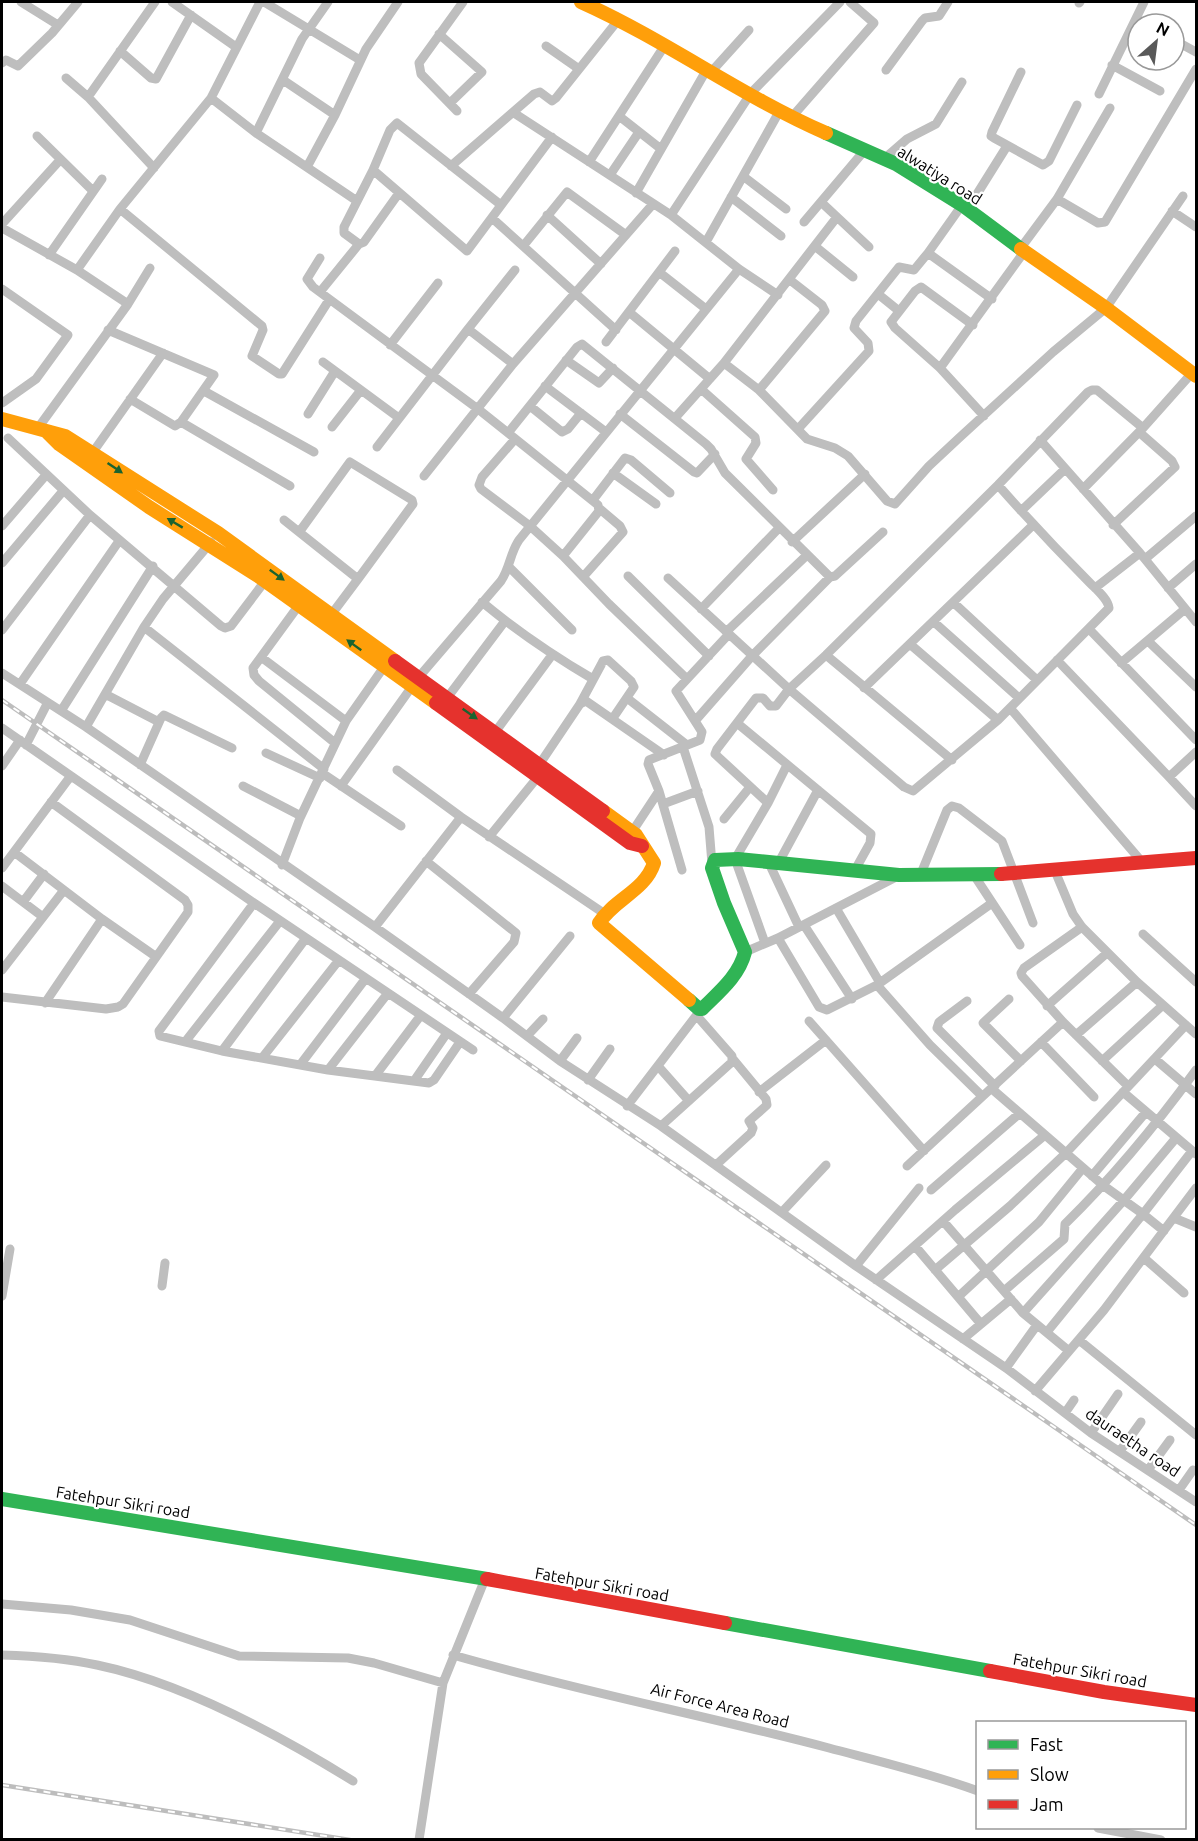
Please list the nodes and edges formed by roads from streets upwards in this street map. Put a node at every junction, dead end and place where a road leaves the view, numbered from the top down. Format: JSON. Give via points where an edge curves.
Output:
{"nodes":[{"id":1,"x":21,"y":2,"type":"edge"},
{"id":2,"x":78,"y":2,"type":"edge"},
{"id":3,"x":155,"y":2,"type":"edge"},
{"id":4,"x":172,"y":2,"type":"edge"},
{"id":5,"x":260,"y":2,"type":"edge"},
{"id":6,"x":264,"y":2,"type":"edge"},
{"id":7,"x":328,"y":2,"type":"edge"},
{"id":8,"x":398,"y":2,"type":"edge"},
{"id":9,"x":463,"y":2,"type":"edge"},
{"id":10,"x":581,"y":2,"type":"edge"},
{"id":11,"x":840,"y":2,"type":"edge"},
{"id":12,"x":850,"y":2,"type":"edge"},
{"id":13,"x":948,"y":2,"type":"edge"},
{"id":14,"x":191,"y":15,"type":"junction"},
{"id":15,"x":619,"y":19,"type":"junction"},
{"id":16,"x":58,"y":25,"type":"junction"},
{"id":17,"x":308,"y":30,"type":"junction"},
{"id":18,"x":749,"y":30,"type":"dead end"},
{"id":19,"x":439,"y":34,"type":"junction"},
{"id":20,"x":1126,"y":42,"type":"edge"},
{"id":21,"x":665,"y":45,"type":"junction"},
{"id":22,"x":546,"y":46,"type":"dead end"},
{"id":23,"x":236,"y":47,"type":"junction"},
{"id":24,"x":120,"y":51,"type":"junction"},
{"id":25,"x":360,"y":60,"type":"junction"},
{"id":26,"x":2,"y":63,"type":"edge"},
{"id":27,"x":1112,"y":65,"type":"junction"},
{"id":28,"x":579,"y":69,"type":"junction"},
{"id":29,"x":1197,"y":69,"type":"edge"},
{"id":30,"x":710,"y":70,"type":"junction"},
{"id":31,"x":885,"y":70,"type":"dead end"},
{"id":32,"x":1021,"y":72,"type":"dead end"},
{"id":33,"x":66,"y":78,"type":"dead end"},
{"id":34,"x":283,"y":80,"type":"junction"},
{"id":35,"x":962,"y":82,"type":"dead end"},
{"id":36,"x":1160,"y":91,"type":"dead end"},
{"id":37,"x":751,"y":93,"type":"junction"},
{"id":38,"x":1099,"y":94,"type":"dead end"},
{"id":39,"x":88,"y":97,"type":"junction"},
{"id":40,"x":210,"y":98,"type":"junction"},
{"id":41,"x":450,"y":103,"type":"junction"},
{"id":42,"x":1077,"y":105,"type":"dead end"},
{"id":43,"x":1110,"y":108,"type":"dead end"},
{"id":44,"x":457,"y":111,"type":"dead end"},
{"id":45,"x":514,"y":113,"type":"junction"},
{"id":46,"x":335,"y":115,"type":"junction"},
{"id":47,"x":785,"y":115,"type":"junction"},
{"id":48,"x":619,"y":116,"type":"junction"},
{"id":49,"x":639,"y":132,"type":"junction"},
{"id":50,"x":256,"y":133,"type":"junction"},
{"id":51,"x":37,"y":136,"type":"dead end"},
{"id":52,"x":552,"y":138,"type":"junction"},
{"id":53,"x":1007,"y":146,"type":"junction"},
{"id":54,"x":661,"y":149,"type":"junction"},
{"id":55,"x":864,"y":151,"type":"junction"},
{"id":56,"x":884,"y":159,"type":"junction"},
{"id":57,"x":60,"y":160,"type":"junction"},
{"id":58,"x":589,"y":162,"type":"junction"},
{"id":59,"x":451,"y":166,"type":"junction"},
{"id":60,"x":307,"y":167,"type":"junction"},
{"id":61,"x":154,"y":168,"type":"junction"},
{"id":62,"x":373,"y":170,"type":"junction"},
{"id":63,"x":610,"y":176,"type":"junction"},
{"id":64,"x":742,"y":176,"type":"junction"},
{"id":65,"x":102,"y":179,"type":"dead end"},
{"id":66,"x":93,"y":191,"type":"junction"},
{"id":67,"x":636,"y":193,"type":"junction"},
{"id":68,"x":399,"y":194,"type":"junction"},
{"id":69,"x":1183,"y":196,"type":"dead end"},
{"id":70,"x":731,"y":197,"type":"junction"},
{"id":71,"x":1057,"y":199,"type":"junction"},
{"id":72,"x":357,"y":201,"type":"junction"},
{"id":73,"x":821,"y":202,"type":"junction"},
{"id":74,"x":654,"y":204,"type":"junction"},
{"id":75,"x":501,"y":205,"type":"junction"},
{"id":76,"x":965,"y":208,"type":"junction"},
{"id":77,"x":120,"y":209,"type":"junction"},
{"id":78,"x":786,"y":209,"type":"dead end"},
{"id":79,"x":1172,"y":211,"type":"junction"},
{"id":80,"x":548,"y":215,"type":"junction"},
{"id":81,"x":671,"y":215,"type":"junction"},
{"id":82,"x":837,"y":217,"type":"junction"},
{"id":83,"x":492,"y":218,"type":"junction"},
{"id":84,"x":804,"y":222,"type":"dead end"},
{"id":85,"x":2,"y":226,"type":"edge"},
{"id":86,"x":1197,"y":227,"type":"edge"},
{"id":87,"x":626,"y":235,"type":"junction"},
{"id":88,"x":781,"y":236,"type":"dead end"},
{"id":89,"x":706,"y":242,"type":"junction"},
{"id":90,"x":359,"y":244,"type":"junction"},
{"id":91,"x":524,"y":245,"type":"junction"},
{"id":92,"x":816,"y":247,"type":"junction"},
{"id":93,"x":869,"y":247,"type":"dead end"},
{"id":94,"x":675,"y":251,"type":"dead end"},
{"id":95,"x":1022,"y":251,"type":"junction"},
{"id":96,"x":928,"y":253,"type":"junction"},
{"id":97,"x":49,"y":255,"type":"junction"},
{"id":98,"x":320,"y":258,"type":"dead end"},
{"id":99,"x":601,"y":264,"type":"junction"},
{"id":100,"x":150,"y":268,"type":"dead end"},
{"id":101,"x":739,"y":269,"type":"junction"},
{"id":102,"x":77,"y":270,"type":"junction"},
{"id":103,"x":515,"y":270,"type":"dead end"},
{"id":104,"x":659,"y":272,"type":"junction"},
{"id":105,"x":853,"y":277,"type":"dead end"},
{"id":106,"x":790,"y":280,"type":"junction"},
{"id":107,"x":438,"y":283,"type":"dead end"},
{"id":108,"x":2,"y":289,"type":"edge"},
{"id":109,"x":320,"y":292,"type":"junction"},
{"id":110,"x":878,"y":294,"type":"junction"},
{"id":111,"x":576,"y":295,"type":"junction"},
{"id":112,"x":778,"y":295,"type":"junction"},
{"id":113,"x":992,"y":299,"type":"junction"},
{"id":114,"x":329,"y":300,"type":"junction"},
{"id":115,"x":128,"y":304,"type":"junction"},
{"id":116,"x":1106,"y":308,"type":"junction"},
{"id":117,"x":706,"y":309,"type":"junction"},
{"id":118,"x":899,"y":311,"type":"junction"},
{"id":119,"x":629,"y":312,"type":"junction"},
{"id":120,"x":973,"y":325,"type":"junction"},
{"id":121,"x":468,"y":329,"type":"junction"},
{"id":122,"x":108,"y":330,"type":"junction"},
{"id":123,"x":616,"y":330,"type":"junction"},
{"id":124,"x":606,"y":342,"type":"dead end"},
{"id":125,"x":390,"y":345,"type":"junction"},
{"id":126,"x":674,"y":348,"type":"junction"},
{"id":127,"x":163,"y":353,"type":"junction"},
{"id":128,"x":566,"y":360,"type":"junction"},
{"id":129,"x":323,"y":362,"type":"dead end"},
{"id":130,"x":724,"y":363,"type":"junction"},
{"id":131,"x":513,"y":364,"type":"junction"},
{"id":132,"x":613,"y":368,"type":"junction"},
{"id":133,"x":940,"y":368,"type":"junction"},
{"id":134,"x":335,"y":371,"type":"junction"},
{"id":135,"x":1194,"y":374,"type":"edge"},
{"id":136,"x":431,"y":375,"type":"junction"},
{"id":137,"x":710,"y":379,"type":"junction"},
{"id":138,"x":545,"y":386,"type":"junction"},
{"id":139,"x":701,"y":389,"type":"junction"},
{"id":140,"x":361,"y":390,"type":"junction"},
{"id":141,"x":639,"y":390,"type":"junction"},
{"id":142,"x":759,"y":390,"type":"junction"},
{"id":143,"x":204,"y":391,"type":"junction"},
{"id":144,"x":130,"y":399,"type":"junction"},
{"id":145,"x":2,"y":404,"type":"edge"},
{"id":146,"x":530,"y":406,"type":"junction"},
{"id":147,"x":478,"y":409,"type":"junction"},
{"id":148,"x":581,"y":413,"type":"junction"},
{"id":149,"x":308,"y":414,"type":"dead end"},
{"id":150,"x":621,"y":414,"type":"junction"},
{"id":151,"x":984,"y":416,"type":"junction"},
{"id":152,"x":399,"y":418,"type":"junction"},
{"id":153,"x":675,"y":418,"type":"junction"},
{"id":154,"x":4,"y":420,"type":"edge"},
{"id":155,"x":181,"y":422,"type":"junction"},
{"id":156,"x":332,"y":427,"type":"dead end"},
{"id":157,"x":42,"y":429,"type":"junction"},
{"id":158,"x":798,"y":429,"type":"junction"},
{"id":159,"x":1141,"y":430,"type":"junction"},
{"id":160,"x":606,"y":432,"type":"junction"},
{"id":161,"x":512,"y":436,"type":"junction"},
{"id":162,"x":1040,"y":440,"type":"junction"},
{"id":163,"x":5,"y":441,"type":"edge"},
{"id":164,"x":377,"y":447,"type":"dead end"},
{"id":165,"x":93,"y":452,"type":"junction"},
{"id":166,"x":314,"y":452,"type":"dead end"},
{"id":167,"x":715,"y":454,"type":"junction"},
{"id":168,"x":1065,"y":469,"type":"junction"},
{"id":169,"x":613,"y":472,"type":"junction"},
{"id":170,"x":865,"y":474,"type":"junction"},
{"id":171,"x":46,"y":475,"type":"junction"},
{"id":172,"x":424,"y":476,"type":"dead end"},
{"id":173,"x":568,"y":480,"type":"junction"},
{"id":174,"x":998,"y":485,"type":"junction"},
{"id":175,"x":290,"y":486,"type":"dead end"},
{"id":176,"x":1083,"y":489,"type":"junction"},
{"id":177,"x":773,"y":490,"type":"dead end"},
{"id":178,"x":63,"y":491,"type":"junction"},
{"id":179,"x":670,"y":493,"type":"dead end"},
{"id":180,"x":593,"y":500,"type":"junction"},
{"id":181,"x":656,"y":504,"type":"dead end"},
{"id":182,"x":600,"y":509,"type":"junction"},
{"id":183,"x":1021,"y":511,"type":"junction"},
{"id":184,"x":90,"y":515,"type":"junction"},
{"id":185,"x":1197,"y":516,"type":"edge"},
{"id":186,"x":284,"y":520,"type":"dead end"},
{"id":187,"x":1034,"y":525,"type":"junction"},
{"id":188,"x":1113,"y":525,"type":"junction"},
{"id":189,"x":2,"y":526,"type":"edge"},
{"id":190,"x":530,"y":526,"type":"junction"},
{"id":191,"x":779,"y":528,"type":"junction"},
{"id":192,"x":300,"y":531,"type":"junction"},
{"id":193,"x":883,"y":532,"type":"dead end"},
{"id":194,"x":214,"y":538,"type":"junction"},
{"id":195,"x":119,"y":541,"type":"junction"},
{"id":196,"x":792,"y":542,"type":"junction"},
{"id":197,"x":563,"y":556,"type":"junction"},
{"id":198,"x":806,"y":556,"type":"junction"},
{"id":199,"x":1142,"y":556,"type":"junction"},
{"id":200,"x":2,"y":563,"type":"edge"},
{"id":201,"x":1197,"y":564,"type":"edge"},
{"id":202,"x":153,"y":566,"type":"junction"},
{"id":203,"x":509,"y":567,"type":"junction"},
{"id":204,"x":628,"y":576,"type":"dead end"},
{"id":205,"x":583,"y":577,"type":"junction"},
{"id":206,"x":830,"y":577,"type":"junction"},
{"id":207,"x":668,"y":578,"type":"dead end"},
{"id":208,"x":358,"y":579,"type":"junction"},
{"id":209,"x":265,"y":581,"type":"junction"},
{"id":210,"x":175,"y":585,"type":"junction"},
{"id":211,"x":1095,"y":588,"type":"junction"},
{"id":212,"x":1168,"y":588,"type":"junction"},
{"id":213,"x":482,"y":602,"type":"junction"},
{"id":214,"x":954,"y":603,"type":"junction"},
{"id":215,"x":1197,"y":604,"type":"edge"},
{"id":216,"x":299,"y":605,"type":"junction"},
{"id":217,"x":701,"y":609,"type":"junction"},
{"id":218,"x":1186,"y":610,"type":"junction"},
{"id":219,"x":328,"y":619,"type":"junction"},
{"id":220,"x":505,"y":621,"type":"junction"},
{"id":221,"x":934,"y":622,"type":"junction"},
{"id":222,"x":1197,"y":622,"type":"edge"},
{"id":223,"x":144,"y":627,"type":"junction"},
{"id":224,"x":1089,"y":629,"type":"junction"},
{"id":225,"x":2,"y":630,"type":"edge"},
{"id":226,"x":572,"y":630,"type":"dead end"},
{"id":227,"x":728,"y":633,"type":"junction"},
{"id":228,"x":1148,"y":641,"type":"junction"},
{"id":229,"x":910,"y":645,"type":"junction"},
{"id":230,"x":552,"y":655,"type":"junction"},
{"id":231,"x":826,"y":655,"type":"junction"},
{"id":232,"x":709,"y":656,"type":"junction"},
{"id":233,"x":752,"y":656,"type":"junction"},
{"id":234,"x":261,"y":657,"type":"junction"},
{"id":235,"x":1057,"y":660,"type":"junction"},
{"id":236,"x":387,"y":662,"type":"junction"},
{"id":237,"x":1121,"y":663,"type":"junction"},
{"id":238,"x":2,"y":673,"type":"edge"},
{"id":239,"x":593,"y":679,"type":"junction"},
{"id":240,"x":687,"y":679,"type":"junction"},
{"id":241,"x":1037,"y":680,"type":"junction"},
{"id":242,"x":415,"y":682,"type":"junction"},
{"id":243,"x":20,"y":684,"type":"junction"},
{"id":244,"x":1197,"y":687,"type":"edge"},
{"id":245,"x":864,"y":688,"type":"junction"},
{"id":246,"x":789,"y":689,"type":"junction"},
{"id":247,"x":105,"y":694,"type":"junction"},
{"id":248,"x":447,"y":698,"type":"junction"},
{"id":249,"x":627,"y":698,"type":"junction"},
{"id":250,"x":1019,"y":698,"type":"junction"},
{"id":251,"x":47,"y":704,"type":"junction"},
{"id":252,"x":580,"y":704,"type":"junction"},
{"id":253,"x":1010,"y":708,"type":"junction"},
{"id":254,"x":61,"y":711,"type":"junction"},
{"id":255,"x":614,"y":718,"type":"junction"},
{"id":256,"x":998,"y":720,"type":"junction"},
{"id":257,"x":346,"y":721,"type":"junction"},
{"id":258,"x":695,"y":721,"type":"junction"},
{"id":259,"x":159,"y":722,"type":"junction"},
{"id":260,"x":737,"y":723,"type":"junction"},
{"id":261,"x":86,"y":727,"type":"junction"},
{"id":262,"x":2,"y":728,"type":"edge"},
{"id":263,"x":496,"y":731,"type":"junction"},
{"id":264,"x":1197,"y":740,"type":"edge"},
{"id":265,"x":23,"y":742,"type":"junction"},
{"id":266,"x":335,"y":742,"type":"junction"},
{"id":267,"x":685,"y":746,"type":"junction"},
{"id":268,"x":232,"y":748,"type":"dead end"},
{"id":269,"x":1197,"y":752,"type":"edge"},
{"id":270,"x":266,"y":753,"type":"dead end"},
{"id":271,"x":664,"y":754,"type":"junction"},
{"id":272,"x":952,"y":760,"type":"junction"},
{"id":273,"x":140,"y":765,"type":"junction"},
{"id":274,"x":787,"y":765,"type":"junction"},
{"id":275,"x":2,"y":766,"type":"edge"},
{"id":276,"x":397,"y":770,"type":"dead end"},
{"id":277,"x":540,"y":770,"type":"junction"},
{"id":278,"x":322,"y":773,"type":"junction"},
{"id":279,"x":70,"y":777,"type":"junction"},
{"id":280,"x":1169,"y":777,"type":"junction"},
{"id":281,"x":243,"y":786,"type":"dead end"},
{"id":282,"x":341,"y":786,"type":"junction"},
{"id":283,"x":750,"y":787,"type":"junction"},
{"id":284,"x":818,"y":790,"type":"junction"},
{"id":285,"x":659,"y":791,"type":"junction"},
{"id":286,"x":698,"y":791,"type":"junction"},
{"id":287,"x":51,"y":802,"type":"junction"},
{"id":288,"x":768,"y":803,"type":"junction"},
{"id":289,"x":663,"y":804,"type":"junction"},
{"id":290,"x":1197,"y":806,"type":"edge"},
{"id":291,"x":301,"y":816,"type":"junction"},
{"id":292,"x":460,"y":818,"type":"junction"},
{"id":293,"x":724,"y":819,"type":"dead end"},
{"id":294,"x":401,"y":826,"type":"dead end"},
{"id":295,"x":632,"y":831,"type":"junction"},
{"id":296,"x":489,"y":837,"type":"junction"},
{"id":297,"x":642,"y":846,"type":"junction"},
{"id":298,"x":14,"y":852,"type":"junction"},
{"id":299,"x":1197,"y":858,"type":"edge"},
{"id":300,"x":735,"y":859,"type":"junction"},
{"id":301,"x":426,"y":861,"type":"junction"},
{"id":302,"x":773,"y":862,"type":"junction"},
{"id":303,"x":1142,"y":862,"type":"junction"},
{"id":304,"x":712,"y":864,"type":"junction"},
{"id":305,"x":282,"y":865,"type":"junction"},
{"id":306,"x":2,"y":868,"type":"edge"},
{"id":307,"x":682,"y":870,"type":"dead end"},
{"id":308,"x":855,"y":870,"type":"junction"},
{"id":309,"x":1055,"y":871,"type":"junction"},
{"id":310,"x":44,"y":874,"type":"junction"},
{"id":311,"x":1015,"y":874,"type":"junction"},
{"id":312,"x":900,"y":875,"type":"junction"},
{"id":313,"x":974,"y":875,"type":"junction"},
{"id":314,"x":920,"y":876,"type":"junction"},
{"id":315,"x":2,"y":886,"type":"edge"},
{"id":316,"x":64,"y":890,"type":"junction"},
{"id":317,"x":23,"y":902,"type":"junction"},
{"id":318,"x":254,"y":903,"type":"junction"},
{"id":319,"x":992,"y":903,"type":"junction"},
{"id":320,"x":836,"y":908,"type":"junction"},
{"id":321,"x":605,"y":914,"type":"junction"},
{"id":322,"x":43,"y":917,"type":"junction"},
{"id":323,"x":102,"y":919,"type":"junction"},
{"id":324,"x":280,"y":921,"type":"junction"},
{"id":325,"x":1033,"y":923,"type":"dead end"},
{"id":326,"x":801,"y":926,"type":"junction"},
{"id":327,"x":375,"y":927,"type":"junction"},
{"id":328,"x":1082,"y":927,"type":"junction"},
{"id":329,"x":1143,"y":934,"type":"dead end"},
{"id":330,"x":570,"y":936,"type":"dead end"},
{"id":331,"x":306,"y":938,"type":"junction"},
{"id":332,"x":778,"y":938,"type":"junction"},
{"id":333,"x":765,"y":944,"type":"junction"},
{"id":334,"x":1020,"y":945,"type":"dead end"},
{"id":335,"x":745,"y":952,"type":"junction"},
{"id":336,"x":1107,"y":953,"type":"junction"},
{"id":337,"x":155,"y":956,"type":"junction"},
{"id":338,"x":339,"y":960,"type":"junction"},
{"id":339,"x":2,"y":970,"type":"edge"},
{"id":340,"x":366,"y":978,"type":"junction"},
{"id":341,"x":1197,"y":981,"type":"edge"},
{"id":342,"x":1137,"y":982,"type":"junction"},
{"id":343,"x":879,"y":984,"type":"junction"},
{"id":344,"x":388,"y":993,"type":"junction"},
{"id":345,"x":469,"y":994,"type":"junction"},
{"id":346,"x":2,"y":997,"type":"edge"},
{"id":347,"x":852,"y":999,"type":"junction"},
{"id":348,"x":1009,"y":999,"type":"dead end"},
{"id":349,"x":967,"y":1001,"type":"dead end"},
{"id":350,"x":45,"y":1003,"type":"junction"},
{"id":351,"x":1163,"y":1005,"type":"junction"},
{"id":352,"x":1047,"y":1006,"type":"junction"},
{"id":353,"x":699,"y":1013,"type":"junction"},
{"id":354,"x":421,"y":1015,"type":"junction"},
{"id":355,"x":503,"y":1018,"type":"junction"},
{"id":356,"x":543,"y":1019,"type":"dead end"},
{"id":357,"x":809,"y":1021,"type":"dead end"},
{"id":358,"x":1063,"y":1022,"type":"junction"},
{"id":359,"x":1186,"y":1025,"type":"junction"},
{"id":360,"x":447,"y":1033,"type":"junction"},
{"id":361,"x":1197,"y":1034,"type":"edge"},
{"id":362,"x":1076,"y":1035,"type":"junction"},
{"id":363,"x":527,"y":1036,"type":"junction"},
{"id":364,"x":577,"y":1038,"type":"dead end"},
{"id":365,"x":826,"y":1040,"type":"junction"},
{"id":366,"x":185,"y":1042,"type":"junction"},
{"id":367,"x":460,"y":1042,"type":"junction"},
{"id":368,"x":1041,"y":1042,"type":"junction"},
{"id":369,"x":610,"y":1049,"type":"dead end"},
{"id":370,"x":472,"y":1050,"type":"dead end"},
{"id":371,"x":222,"y":1051,"type":"junction"},
{"id":372,"x":262,"y":1058,"type":"junction"},
{"id":373,"x":733,"y":1059,"type":"junction"},
{"id":374,"x":1155,"y":1059,"type":"junction"},
{"id":375,"x":560,"y":1061,"type":"junction"},
{"id":376,"x":1021,"y":1061,"type":"junction"},
{"id":377,"x":1102,"y":1061,"type":"junction"},
{"id":378,"x":300,"y":1065,"type":"junction"},
{"id":379,"x":658,"y":1066,"type":"junction"},
{"id":380,"x":328,"y":1070,"type":"junction"},
{"id":381,"x":1197,"y":1070,"type":"edge"},
{"id":382,"x":375,"y":1076,"type":"junction"},
{"id":383,"x":588,"y":1080,"type":"junction"},
{"id":384,"x":414,"y":1081,"type":"junction"},
{"id":385,"x":1185,"y":1085,"type":"junction"},
{"id":386,"x":993,"y":1087,"type":"junction"},
{"id":387,"x":1126,"y":1089,"type":"junction"},
{"id":388,"x":759,"y":1092,"type":"junction"},
{"id":389,"x":1197,"y":1094,"type":"edge"},
{"id":390,"x":982,"y":1096,"type":"junction"},
{"id":391,"x":1094,"y":1097,"type":"dead end"},
{"id":392,"x":689,"y":1101,"type":"junction"},
{"id":393,"x":627,"y":1106,"type":"junction"},
{"id":394,"x":1146,"y":1112,"type":"junction"},
{"id":395,"x":1020,"y":1113,"type":"junction"},
{"id":396,"x":1158,"y":1122,"type":"junction"},
{"id":397,"x":661,"y":1126,"type":"junction"},
{"id":398,"x":1045,"y":1135,"type":"junction"},
{"id":399,"x":1176,"y":1138,"type":"junction"},
{"id":400,"x":924,"y":1151,"type":"junction"},
{"id":401,"x":1194,"y":1152,"type":"edge"},
{"id":402,"x":1066,"y":1153,"type":"junction"},
{"id":403,"x":716,"y":1165,"type":"junction"},
{"id":404,"x":826,"y":1165,"type":"dead end"},
{"id":405,"x":907,"y":1166,"type":"dead end"},
{"id":406,"x":1083,"y":1168,"type":"junction"},
{"id":407,"x":1092,"y":1176,"type":"junction"},
{"id":408,"x":1104,"y":1186,"type":"junction"},
{"id":409,"x":919,"y":1188,"type":"dead end"},
{"id":410,"x":1197,"y":1188,"type":"edge"},
{"id":411,"x":931,"y":1190,"type":"dead end"},
{"id":412,"x":1124,"y":1200,"type":"junction"},
{"id":413,"x":782,"y":1212,"type":"junction"},
{"id":414,"x":1143,"y":1214,"type":"junction"},
{"id":415,"x":1174,"y":1218,"type":"junction"},
{"id":416,"x":943,"y":1221,"type":"junction"},
{"id":417,"x":1197,"y":1227,"type":"edge"},
{"id":418,"x":1164,"y":1231,"type":"junction"},
{"id":419,"x":964,"y":1245,"type":"junction"},
{"id":420,"x":915,"y":1246,"type":"junction"},
{"id":421,"x":10,"y":1249,"type":"dead end"},
{"id":422,"x":1144,"y":1258,"type":"junction"},
{"id":423,"x":165,"y":1263,"type":"dead end"},
{"id":424,"x":856,"y":1266,"type":"junction"},
{"id":425,"x":985,"y":1269,"type":"junction"},
{"id":426,"x":935,"y":1270,"type":"junction"},
{"id":427,"x":876,"y":1280,"type":"junction"},
{"id":428,"x":162,"y":1286,"type":"dead end"},
{"id":429,"x":1184,"y":1293,"type":"dead end"},
{"id":430,"x":1007,"y":1295,"type":"junction"},
{"id":431,"x":2,"y":1296,"type":"edge"},
{"id":432,"x":958,"y":1297,"type":"junction"},
{"id":433,"x":1023,"y":1313,"type":"junction"},
{"id":434,"x":981,"y":1324,"type":"junction"},
{"id":435,"x":1038,"y":1325,"type":"junction"},
{"id":436,"x":1047,"y":1332,"type":"junction"},
{"id":437,"x":963,"y":1339,"type":"junction"},
{"id":438,"x":1079,"y":1340,"type":"junction"},
{"id":439,"x":1069,"y":1351,"type":"junction"},
{"id":440,"x":1005,"y":1368,"type":"junction"},
{"id":441,"x":1035,"y":1391,"type":"junction"},
{"id":442,"x":1118,"y":1394,"type":"dead end"},
{"id":443,"x":1074,"y":1400,"type":"dead end"},
{"id":444,"x":1065,"y":1413,"type":"junction"},
{"id":445,"x":1141,"y":1422,"type":"dead end"},
{"id":446,"x":1091,"y":1433,"type":"junction"},
{"id":447,"x":1196,"y":1433,"type":"edge"},
{"id":448,"x":1170,"y":1440,"type":"dead end"},
{"id":449,"x":1120,"y":1451,"type":"junction"},
{"id":450,"x":1148,"y":1470,"type":"junction"},
{"id":451,"x":1193,"y":1470,"type":"dead end"},
{"id":452,"x":1179,"y":1491,"type":"junction"},
{"id":453,"x":2,"y":1499,"type":"edge"},
{"id":454,"x":1197,"y":1502,"type":"edge"},
{"id":455,"x":485,"y":1579,"type":"junction"},
{"id":456,"x":2,"y":1604,"type":"edge"},
{"id":457,"x":2,"y":1654,"type":"edge"},
{"id":458,"x":453,"y":1655,"type":"junction"},
{"id":459,"x":443,"y":1683,"type":"junction"},
{"id":460,"x":1197,"y":1705,"type":"edge"},
{"id":461,"x":353,"y":1781,"type":"dead end"},
{"id":462,"x":976,"y":1790,"type":"edge"},
{"id":463,"x":1108,"y":1829,"type":"edge"},
{"id":464,"x":419,"y":1839,"type":"edge"},
{"id":465,"x":1161,"y":1839,"type":"edge"}],
"edges":[{"from":1,"to":16,"type":"street"},
{"from":2,"to":16,"type":"street"},
{"from":3,"to":24,"type":"street"},
{"from":4,"to":14,"type":"street"},
{"from":5,"to":23,"type":"street"},
{"from":6,"to":17,"type":"street"},
{"from":7,"to":17,"type":"street"},
{"from":8,"to":25,"type":"street"},
{"from":9,"to":19,"type":"street"},
{"from":10,"to":15,"type":"street","name":"alwatiya road"},
{"from":11,"to":37,"type":"street"},
{"from":12,"to":47,"type":"street","via":[[874,23]]},
{"from":13,"to":31,"type":"street","via":[[939,16],[922,21]]},
{"from":14,"to":23,"type":"street"},
{"from":14,"to":24,"type":"street","via":[[156,79]]},
{"from":15,"to":21,"type":"street","name":"alwatiya road"},
{"from":15,"to":28,"type":"street"},
{"from":16,"to":26,"type":"street","via":[[18,66],[6,60]]},
{"from":17,"to":25,"type":"street"},
{"from":17,"to":34,"type":"street"},
{"from":18,"to":30,"type":"street"},
{"from":19,"to":41,"type":"street","via":[[419,69]]},
{"from":19,"to":41,"type":"street","via":[[482,72]]},
{"from":20,"to":27,"type":"street"},
{"from":21,"to":30,"type":"street","name":"alwatiya road"},
{"from":21,"to":48,"type":"street"},
{"from":22,"to":28,"type":"street"},
{"from":23,"to":40,"type":"street"},
{"from":24,"to":39,"type":"street"},
{"from":25,"to":46,"type":"street"},
{"from":27,"to":36,"type":"street"},
{"from":27,"to":38,"type":"street"},
{"from":28,"to":45,"type":"street","via":[[554,100],[537,92]]},
{"from":29,"to":71,"type":"street","via":[[1105,222],[1098,223]]},
{"from":30,"to":37,"type":"street","name":"alwatiya road"},
{"from":30,"to":54,"type":"street"},
{"from":32,"to":53,"type":"street","via":[[991,135]]},
{"from":33,"to":39,"type":"street"},
{"from":34,"to":46,"type":"street"},
{"from":34,"to":50,"type":"street"},
{"from":35,"to":56,"type":"street","via":[[936,124],[908,139]]},
{"from":37,"to":47,"type":"street","name":"alwatiya road"},
{"from":37,"to":81,"type":"street"},
{"from":39,"to":61,"type":"street"},
{"from":40,"to":50,"type":"street"},
{"from":40,"to":61,"type":"street"},
{"from":41,"to":44,"type":"street"},
{"from":42,"to":53,"type":"street","via":[[1046,164],[1040,165]]},
{"from":43,"to":71,"type":"street"},
{"from":45,"to":52,"type":"street"},
{"from":45,"to":59,"type":"street"},
{"from":46,"to":60,"type":"street"},
{"from":47,"to":55,"type":"street","name":"alwatiya road"},
{"from":47,"to":64,"type":"street"},
{"from":48,"to":49,"type":"street"},
{"from":48,"to":58,"type":"street"},
{"from":49,"to":54,"type":"street"},
{"from":49,"to":63,"type":"street"},
{"from":50,"to":60,"type":"street"},
{"from":51,"to":57,"type":"street"},
{"from":52,"to":58,"type":"street"},
{"from":52,"to":75,"type":"street"},
{"from":53,"to":76,"type":"street"},
{"from":54,"to":67,"type":"street"},
{"from":55,"to":56,"type":"street","name":"alwatiya road"},
{"from":55,"to":73,"type":"street"},
{"from":56,"to":76,"type":"street","name":"alwatiya road"},
{"from":57,"to":66,"type":"street"},
{"from":57,"to":85,"type":"street"},
{"from":58,"to":63,"type":"street"},
{"from":59,"to":62,"type":"street","via":[[397,123],[390,130]]},
{"from":59,"to":75,"type":"street"},
{"from":60,"to":72,"type":"street"},
{"from":61,"to":77,"type":"street"},
{"from":62,"to":68,"type":"street"},
{"from":62,"to":72,"type":"street"},
{"from":63,"to":67,"type":"street"},
{"from":64,"to":70,"type":"street"},
{"from":64,"to":78,"type":"street"},
{"from":65,"to":66,"type":"street"},
{"from":66,"to":97,"type":"street"},
{"from":67,"to":74,"type":"street"},
{"from":68,"to":83,"type":"street","via":[[465,251],[470,250]]},
{"from":68,"to":90,"type":"street"},
{"from":69,"to":79,"type":"street"},
{"from":70,"to":88,"type":"street"},
{"from":70,"to":89,"type":"street"},
{"from":71,"to":95,"type":"street"},
{"from":72,"to":90,"type":"street","via":[[343,230]]},
{"from":73,"to":82,"type":"street"},
{"from":73,"to":84,"type":"street"},
{"from":74,"to":81,"type":"street"},
{"from":74,"to":87,"type":"street"},
{"from":75,"to":83,"type":"street"},
{"from":76,"to":95,"type":"street","name":"alwatiya road"},
{"from":76,"to":96,"type":"street"},
{"from":77,"to":102,"type":"street"},
{"from":77,"to":114,"type":"street","via":[[262,326],[252,357],[279,374]]},
{"from":79,"to":86,"type":"street"},
{"from":79,"to":116,"type":"street"},
{"from":80,"to":87,"type":"street","via":[[567,192]]},
{"from":80,"to":91,"type":"street"},
{"from":80,"to":99,"type":"street"},
{"from":81,"to":89,"type":"street"},
{"from":82,"to":92,"type":"street"},
{"from":82,"to":93,"type":"street"},
{"from":83,"to":91,"type":"street"},
{"from":85,"to":97,"type":"street"},
{"from":87,"to":99,"type":"street"},
{"from":89,"to":101,"type":"street"},
{"from":90,"to":109,"type":"street"},
{"from":91,"to":111,"type":"street"},
{"from":92,"to":105,"type":"street"},
{"from":92,"to":106,"type":"street"},
{"from":94,"to":104,"type":"street"},
{"from":95,"to":113,"type":"street"},
{"from":95,"to":116,"type":"street","name":"alwatiya road"},
{"from":96,"to":110,"type":"street","via":[[914,270],[899,267]]},
{"from":96,"to":113,"type":"street"},
{"from":97,"to":102,"type":"street"},
{"from":98,"to":109,"type":"street","via":[[307,279]]},
{"from":99,"to":111,"type":"street"},
{"from":100,"to":115,"type":"street"},
{"from":101,"to":112,"type":"street"},
{"from":101,"to":117,"type":"street"},
{"from":102,"to":115,"type":"street"},
{"from":103,"to":121,"type":"street"},
{"from":104,"to":117,"type":"street"},
{"from":104,"to":119,"type":"street"},
{"from":106,"to":112,"type":"street"},
{"from":106,"to":142,"type":"street","via":[[825,310]]},
{"from":107,"to":125,"type":"street"},
{"from":108,"to":145,"type":"street","via":[[68,335],[36,379]]},
{"from":109,"to":114,"type":"street"},
{"from":110,"to":118,"type":"street"},
{"from":110,"to":158,"type":"street","via":[[854,324],[868,343],[869,351]]},
{"from":111,"to":123,"type":"street"},
{"from":111,"to":131,"type":"street"},
{"from":112,"to":130,"type":"street"},
{"from":113,"to":120,"type":"street"},
{"from":114,"to":125,"type":"street"},
{"from":115,"to":122,"type":"street"},
{"from":116,"to":135,"type":"street","name":"alwatiya road"},
{"from":116,"to":151,"type":"street"},
{"from":117,"to":126,"type":"street"},
{"from":118,"to":120,"type":"street","via":[[921,287]]},
{"from":118,"to":133,"type":"street","via":[[891,324]]},
{"from":119,"to":123,"type":"street"},
{"from":119,"to":126,"type":"street"},
{"from":120,"to":133,"type":"street"},
{"from":121,"to":131,"type":"street"},
{"from":121,"to":136,"type":"street"},
{"from":122,"to":127,"type":"street"},
{"from":122,"to":157,"type":"street"},
{"from":123,"to":124,"type":"street"},
{"from":125,"to":136,"type":"street"},
{"from":126,"to":137,"type":"street"},
{"from":126,"to":141,"type":"street"},
{"from":127,"to":143,"type":"street","via":[[213,373]]},
{"from":127,"to":144,"type":"street"},
{"from":128,"to":132,"type":"street","via":[[599,383]]},
{"from":128,"to":132,"type":"street","via":[[582,344]]},
{"from":128,"to":138,"type":"street"},
{"from":129,"to":134,"type":"street"},
{"from":130,"to":137,"type":"street"},
{"from":130,"to":142,"type":"street"},
{"from":131,"to":147,"type":"street"},
{"from":132,"to":141,"type":"street"},
{"from":133,"to":151,"type":"street"},
{"from":134,"to":140,"type":"street"},
{"from":134,"to":149,"type":"street"},
{"from":135,"to":159,"type":"street"},
{"from":136,"to":147,"type":"street"},
{"from":136,"to":152,"type":"street"},
{"from":137,"to":139,"type":"street"},
{"from":138,"to":146,"type":"street"},
{"from":138,"to":148,"type":"street"},
{"from":139,"to":153,"type":"street"},
{"from":139,"to":177,"type":"street","via":[[755,437],[756,443],[746,459]]},
{"from":140,"to":152,"type":"street"},
{"from":140,"to":156,"type":"street"},
{"from":141,"to":150,"type":"street"},
{"from":141,"to":153,"type":"street"},
{"from":142,"to":158,"type":"street"},
{"from":143,"to":155,"type":"street"},
{"from":143,"to":166,"type":"street"},
{"from":144,"to":155,"type":"street","via":[[173,426]]},
{"from":144,"to":165,"type":"street"},
{"from":145,"to":154,"type":"street"},
{"from":146,"to":148,"type":"street","via":[[562,432]]},
{"from":146,"to":161,"type":"street"},
{"from":147,"to":161,"type":"street"},
{"from":147,"to":172,"type":"street"},
{"from":148,"to":160,"type":"street"},
{"from":150,"to":160,"type":"street"},
{"from":150,"to":167,"type":"street","via":[[694,472],[701,470]]},
{"from":151,"to":170,"type":"street","via":[[929,466],[895,504],[887,501]]},
{"from":152,"to":164,"type":"street"},
{"from":153,"to":167,"type":"street"},
{"from":154,"to":157,"type":"street"},
{"from":154,"to":163,"type":"street"},
{"from":155,"to":175,"type":"street"},
{"from":157,"to":165,"type":"street","via":[[65,436]]},
{"from":194,"to":157,"type":"street","one_way":true,"via":[[111,481]]},
{"from":158,"to":170,"type":"street","via":[[812,442],[848,456]]},
{"from":159,"to":162,"type":"street","via":[[1101,393],[1092,390]]},
{"from":159,"to":176,"type":"street"},
{"from":159,"to":188,"type":"street","via":[[1175,466]]},
{"from":160,"to":173,"type":"street"},
{"from":161,"to":173,"type":"street"},
{"from":161,"to":190,"type":"street","via":[[479,485]]},
{"from":162,"to":168,"type":"street"},
{"from":162,"to":174,"type":"street"},
{"from":163,"to":171,"type":"street"},
{"from":165,"to":194,"type":"street","one_way":true},
{"from":167,"to":191,"type":"street","via":[[725,473]]},
{"from":168,"to":176,"type":"street"},
{"from":168,"to":183,"type":"street"},
{"from":169,"to":179,"type":"street","via":[[627,458]]},
{"from":169,"to":180,"type":"street"},
{"from":169,"to":181,"type":"street"},
{"from":170,"to":196,"type":"street"},
{"from":171,"to":178,"type":"street"},
{"from":171,"to":189,"type":"street"},
{"from":173,"to":180,"type":"street"},
{"from":173,"to":190,"type":"street"},
{"from":174,"to":183,"type":"street"},
{"from":174,"to":231,"type":"street"},
{"from":176,"to":188,"type":"street"},
{"from":178,"to":184,"type":"street"},
{"from":178,"to":200,"type":"street"},
{"from":180,"to":182,"type":"street"},
{"from":182,"to":197,"type":"street"},
{"from":182,"to":205,"type":"street","via":[[623,532]]},
{"from":183,"to":187,"type":"street"},
{"from":184,"to":195,"type":"street"},
{"from":184,"to":225,"type":"street"},
{"from":185,"to":199,"type":"street"},
{"from":186,"to":192,"type":"street"},
{"from":187,"to":211,"type":"street"},
{"from":187,"to":214,"type":"street"},
{"from":188,"to":199,"type":"street"},
{"from":190,"to":197,"type":"street"},
{"from":190,"to":203,"type":"street","via":[[515,545]]},
{"from":191,"to":196,"type":"street"},
{"from":191,"to":217,"type":"street"},
{"from":192,"to":208,"type":"street"},
{"from":192,"to":208,"type":"street","via":[[350,462],[412,500],[413,504]]},
{"from":193,"to":206,"type":"street"},
{"from":194,"to":209,"type":"street"},
{"from":194,"to":210,"type":"street"},
{"from":194,"to":219,"type":"street","one_way":true},
{"from":195,"to":202,"type":"street"},
{"from":195,"to":243,"type":"street"},
{"from":196,"to":198,"type":"street"},
{"from":197,"to":205,"type":"street"},
{"from":198,"to":206,"type":"street"},
{"from":198,"to":227,"type":"street"},
{"from":199,"to":211,"type":"street"},
{"from":199,"to":212,"type":"street"},
{"from":201,"to":212,"type":"street"},
{"from":202,"to":210,"type":"street"},
{"from":202,"to":254,"type":"street"},
{"from":203,"to":213,"type":"street"},
{"from":203,"to":226,"type":"street"},
{"from":204,"to":232,"type":"street"},
{"from":205,"to":240,"type":"street"},
{"from":206,"to":233,"type":"street"},
{"from":207,"to":217,"type":"street"},
{"from":208,"to":219,"type":"street"},
{"from":209,"to":210,"type":"street","via":[[228,628]]},
{"from":209,"to":216,"type":"street"},
{"from":210,"to":223,"type":"street"},
{"from":211,"to":224,"type":"street","via":[[1109,606]]},
{"from":212,"to":218,"type":"street"},
{"from":213,"to":220,"type":"street"},
{"from":213,"to":242,"type":"street"},
{"from":214,"to":221,"type":"street"},
{"from":214,"to":241,"type":"street"},
{"from":215,"to":218,"type":"street"},
{"from":216,"to":219,"type":"street"},
{"from":216,"to":234,"type":"street"},
{"from":217,"to":227,"type":"street"},
{"from":218,"to":222,"type":"street"},
{"from":218,"to":228,"type":"street"},
{"from":219,"to":236,"type":"street"},
{"from":220,"to":230,"type":"street"},
{"from":220,"to":248,"type":"street"},
{"from":221,"to":229,"type":"street"},
{"from":221,"to":250,"type":"street"},
{"from":223,"to":247,"type":"street"},
{"from":223,"to":278,"type":"street"},
{"from":224,"to":235,"type":"street"},
{"from":224,"to":237,"type":"street"},
{"from":227,"to":232,"type":"street"},
{"from":227,"to":233,"type":"street"},
{"from":228,"to":237,"type":"street"},
{"from":228,"to":244,"type":"street"},
{"from":229,"to":245,"type":"street"},
{"from":229,"to":256,"type":"street"},
{"from":230,"to":239,"type":"street"},
{"from":230,"to":263,"type":"street"},
{"from":231,"to":245,"type":"street"},
{"from":231,"to":246,"type":"street"},
{"from":232,"to":240,"type":"street"},
{"from":233,"to":246,"type":"street"},
{"from":233,"to":258,"type":"street"},
{"from":234,"to":257,"type":"street"},
{"from":234,"to":266,"type":"street","via":[[253,668],[259,681]]},
{"from":235,"to":241,"type":"street"},
{"from":235,"to":280,"type":"street"},
{"from":236,"to":242,"type":"street"},
{"from":236,"to":257,"type":"street"},
{"from":237,"to":264,"type":"street"},
{"from":238,"to":243,"type":"street","name":"dauraetha road"},
{"from":239,"to":249,"type":"street","via":[[603,661],[608,660],[633,684]]},
{"from":239,"to":252,"type":"street"},
{"from":240,"to":258,"type":"street","via":[[677,693]]},
{"from":241,"to":250,"type":"street"},
{"from":242,"to":248,"type":"street"},
{"from":242,"to":277,"type":"street"},
{"from":242,"to":282,"type":"street"},
{"from":243,"to":251,"type":"street","name":"dauraetha road"},
{"from":245,"to":272,"type":"street"},
{"from":246,"to":260,"type":"street","via":[[774,706],[756,698]]},
{"from":246,"to":272,"type":"street","via":[[909,790],[917,789]]},
{"from":247,"to":259,"type":"street"},
{"from":247,"to":261,"type":"street"},
{"from":248,"to":263,"type":"street","one_way":true},
{"from":249,"to":255,"type":"street"},
{"from":249,"to":267,"type":"street"},
{"from":250,"to":253,"type":"street"},
{"from":251,"to":254,"type":"street","name":"dauraetha road"},
{"from":251,"to":265,"type":"street"},
{"from":252,"to":255,"type":"street","via":[[586,701]]},
{"from":252,"to":277,"type":"street"},
{"from":253,"to":256,"type":"street"},
{"from":253,"to":303,"type":"street"},
{"from":254,"to":261,"type":"street","name":"dauraetha road"},
{"from":255,"to":271,"type":"street"},
{"from":256,"to":272,"type":"street"},
{"from":257,"to":266,"type":"street"},
{"from":258,"to":267,"type":"street","via":[[703,737]]},
{"from":259,"to":268,"type":"street","via":[[162,716],[169,716]]},
{"from":259,"to":273,"type":"street"},
{"from":260,"to":274,"type":"street"},
{"from":260,"to":283,"type":"street","via":[[715,754]]},
{"from":261,"to":273,"type":"street","name":"dauraetha road"},
{"from":262,"to":265,"type":"street"},
{"from":263,"to":277,"type":"street"},
{"from":265,"to":275,"type":"street"},
{"from":265,"to":279,"type":"street"},
{"from":266,"to":278,"type":"street"},
{"from":267,"to":271,"type":"street"},
{"from":267,"to":286,"type":"street"},
{"from":269,"to":280,"type":"street"},
{"from":270,"to":278,"type":"street"},
{"from":271,"to":285,"type":"street","via":[[648,764]]},
{"from":273,"to":305,"type":"street","name":"dauraetha road"},
{"from":274,"to":284,"type":"street"},
{"from":274,"to":288,"type":"street"},
{"from":276,"to":292,"type":"street"},
{"from":277,"to":295,"type":"street"},
{"from":277,"to":296,"type":"street"},
{"from":277,"to":297,"type":"street","via":[[630,843]]},
{"from":278,"to":282,"type":"street"},
{"from":278,"to":291,"type":"street"},
{"from":279,"to":287,"type":"street"},
{"from":279,"to":318,"type":"street"},
{"from":280,"to":290,"type":"street"},
{"from":281,"to":291,"type":"street"},
{"from":282,"to":294,"type":"street"},
{"from":283,"to":288,"type":"street"},
{"from":283,"to":293,"type":"street"},
{"from":284,"to":302,"type":"street"},
{"from":284,"to":308,"type":"street","via":[[871,834]]},
{"from":285,"to":289,"type":"street"},
{"from":285,"to":295,"type":"street"},
{"from":286,"to":289,"type":"street"},
{"from":286,"to":304,"type":"street","via":[[709,827]]},
{"from":287,"to":298,"type":"street"},
{"from":287,"to":337,"type":"street","via":[[185,900],[188,912]]},
{"from":288,"to":300,"type":"street"},
{"from":289,"to":307,"type":"street"},
{"from":291,"to":305,"type":"street"},
{"from":292,"to":296,"type":"street"},
{"from":292,"to":301,"type":"street"},
{"from":295,"to":297,"type":"street"},
{"from":296,"to":321,"type":"street"},
{"from":297,"to":321,"type":"street","via":[[654,862],[651,876]]},
{"from":298,"to":306,"type":"street"},
{"from":298,"to":310,"type":"street"},
{"from":299,"to":303,"type":"street"},
{"from":300,"to":302,"type":"street"},
{"from":300,"to":304,"type":"street","via":[[720,859]]},
{"from":300,"to":333,"type":"street"},
{"from":301,"to":327,"type":"street"},
{"from":301,"to":345,"type":"street","via":[[516,933],[514,942]]},
{"from":302,"to":308,"type":"street"},
{"from":302,"to":326,"type":"street"},
{"from":303,"to":309,"type":"street"},
{"from":304,"to":335,"type":"street"},
{"from":305,"to":327,"type":"street","name":"dauraetha road"},
{"from":308,"to":312,"type":"street"},
{"from":309,"to":311,"type":"street"},
{"from":309,"to":328,"type":"street"},
{"from":310,"to":316,"type":"street"},
{"from":310,"to":317,"type":"street"},
{"from":311,"to":313,"type":"street"},
{"from":311,"to":314,"type":"street","via":[[1002,841],[954,806],[946,810]]},
{"from":311,"to":325,"type":"street"},
{"from":312,"to":314,"type":"street"},
{"from":312,"to":320,"type":"street"},
{"from":313,"to":314,"type":"street"},
{"from":313,"to":319,"type":"street"},
{"from":315,"to":317,"type":"street"},
{"from":316,"to":322,"type":"street"},
{"from":316,"to":323,"type":"street"},
{"from":317,"to":322,"type":"street"},
{"from":318,"to":324,"type":"street"},
{"from":318,"to":366,"type":"street","via":[[158,1032]]},
{"from":319,"to":334,"type":"street"},
{"from":319,"to":343,"type":"street"},
{"from":320,"to":326,"type":"street"},
{"from":320,"to":343,"type":"street"},
{"from":321,"to":353,"type":"street","via":[[600,925]]},
{"from":322,"to":339,"type":"street"},
{"from":323,"to":337,"type":"street"},
{"from":323,"to":350,"type":"street"},
{"from":324,"to":331,"type":"street"},
{"from":324,"to":366,"type":"street"},
{"from":326,"to":332,"type":"street"},
{"from":326,"to":347,"type":"street"},
{"from":327,"to":345,"type":"street","name":"dauraetha road"},
{"from":328,"to":336,"type":"street"},
{"from":328,"to":352,"type":"street","via":[[1022,970],[1022,976]]},
{"from":329,"to":341,"type":"street"},
{"from":330,"to":355,"type":"street"},
{"from":331,"to":338,"type":"street"},
{"from":331,"to":371,"type":"street"},
{"from":332,"to":333,"type":"street"},
{"from":332,"to":347,"type":"street","via":[[819,1007],[827,1010]]},
{"from":333,"to":335,"type":"street"},
{"from":335,"to":353,"type":"street","via":[[737,970]]},
{"from":336,"to":342,"type":"street"},
{"from":336,"to":352,"type":"street"},
{"from":337,"to":350,"type":"street","via":[[118,1007]]},
{"from":338,"to":340,"type":"street"},
{"from":338,"to":372,"type":"street"},
{"from":340,"to":344,"type":"street"},
{"from":340,"to":378,"type":"street"},
{"from":342,"to":351,"type":"street"},
{"from":342,"to":362,"type":"street"},
{"from":343,"to":347,"type":"street"},
{"from":343,"to":390,"type":"street","via":[[930,1045]]},
{"from":344,"to":354,"type":"street"},
{"from":344,"to":380,"type":"street"},
{"from":345,"to":355,"type":"street","name":"dauraetha road"},
{"from":346,"to":350,"type":"street"},
{"from":348,"to":376,"type":"street","via":[[983,1023]]},
{"from":349,"to":386,"type":"street","via":[[939,1022],[937,1028]]},
{"from":351,"to":359,"type":"street"},
{"from":351,"to":377,"type":"street"},
{"from":352,"to":358,"type":"street"},
{"from":353,"to":373,"type":"street"},
{"from":353,"to":379,"type":"street"},
{"from":354,"to":360,"type":"street"},
{"from":354,"to":382,"type":"street"},
{"from":355,"to":363,"type":"street","name":"dauraetha road"},
{"from":356,"to":363,"type":"street"},
{"from":357,"to":365,"type":"street"},
{"from":358,"to":362,"type":"street"},
{"from":358,"to":368,"type":"street"},
{"from":359,"to":361,"type":"street"},
{"from":359,"to":374,"type":"street"},
{"from":360,"to":367,"type":"street"},
{"from":360,"to":384,"type":"street"},
{"from":362,"to":377,"type":"street"},
{"from":363,"to":375,"type":"street","name":"dauraetha road"},
{"from":364,"to":375,"type":"street"},
{"from":365,"to":388,"type":"street"},
{"from":365,"to":400,"type":"street"},
{"from":366,"to":371,"type":"street"},
{"from":367,"to":370,"type":"street"},
{"from":367,"to":384,"type":"street","via":[[432,1082]]},
{"from":368,"to":376,"type":"street"},
{"from":368,"to":391,"type":"street"},
{"from":369,"to":383,"type":"street"},
{"from":371,"to":372,"type":"street"},
{"from":372,"to":378,"type":"street"},
{"from":373,"to":388,"type":"street"},
{"from":373,"to":392,"type":"street"},
{"from":374,"to":385,"type":"street"},
{"from":374,"to":387,"type":"street"},
{"from":375,"to":383,"type":"street","name":"dauraetha road"},
{"from":376,"to":386,"type":"street"},
{"from":377,"to":387,"type":"street"},
{"from":378,"to":380,"type":"street"},
{"from":379,"to":392,"type":"street"},
{"from":379,"to":393,"type":"street"},
{"from":380,"to":382,"type":"street"},
{"from":381,"to":385,"type":"street"},
{"from":382,"to":384,"type":"street"},
{"from":383,"to":393,"type":"street","name":"dauraetha road"},
{"from":385,"to":389,"type":"street"},
{"from":385,"to":396,"type":"street"},
{"from":386,"to":390,"type":"street"},
{"from":386,"to":395,"type":"street"},
{"from":387,"to":394,"type":"street"},
{"from":387,"to":402,"type":"street"},
{"from":388,"to":403,"type":"street","via":[[767,1105],[749,1120],[751,1133]]},
{"from":390,"to":400,"type":"street"},
{"from":392,"to":397,"type":"street"},
{"from":393,"to":397,"type":"street","name":"dauraetha road"},
{"from":394,"to":396,"type":"street"},
{"from":394,"to":407,"type":"street"},
{"from":395,"to":398,"type":"street"},
{"from":395,"to":411,"type":"street"},
{"from":396,"to":399,"type":"street"},
{"from":396,"to":408,"type":"street"},
{"from":397,"to":403,"type":"street","name":"dauraetha road"},
{"from":398,"to":402,"type":"street"},
{"from":398,"to":416,"type":"street"},
{"from":399,"to":401,"type":"street"},
{"from":399,"to":412,"type":"street"},
{"from":400,"to":405,"type":"street"},
{"from":401,"to":414,"type":"street"},
{"from":402,"to":406,"type":"street"},
{"from":402,"to":419,"type":"street"},
{"from":403,"to":413,"type":"street","name":"dauraetha road"},
{"from":404,"to":413,"type":"street"},
{"from":406,"to":407,"type":"street"},
{"from":406,"to":425,"type":"street","via":[[1039,1222]]},
{"from":407,"to":408,"type":"street"},
{"from":408,"to":412,"type":"street"},
{"from":408,"to":430,"type":"street","via":[[1065,1224],[1064,1239]]},
{"from":409,"to":424,"type":"street"},
{"from":410,"to":415,"type":"street"},
{"from":412,"to":414,"type":"street"},
{"from":412,"to":433,"type":"street"},
{"from":413,"to":424,"type":"street","name":"dauraetha road"},
{"from":414,"to":418,"type":"street"},
{"from":414,"to":436,"type":"street"},
{"from":415,"to":417,"type":"street"},
{"from":415,"to":418,"type":"street"},
{"from":416,"to":419,"type":"street"},
{"from":416,"to":420,"type":"street"},
{"from":418,"to":422,"type":"street"},
{"from":419,"to":425,"type":"street"},
{"from":419,"to":426,"type":"street"},
{"from":420,"to":426,"type":"street"},
{"from":420,"to":427,"type":"street"},
{"from":421,"to":431,"type":"street"},
{"from":422,"to":429,"type":"street"},
{"from":422,"to":438,"type":"street"},
{"from":423,"to":428,"type":"street"},
{"from":424,"to":427,"type":"street","name":"dauraetha road"},
{"from":425,"to":430,"type":"street"},
{"from":425,"to":432,"type":"street"},
{"from":426,"to":432,"type":"street"},
{"from":427,"to":437,"type":"street","name":"dauraetha road"},
{"from":430,"to":433,"type":"street"},
{"from":430,"to":434,"type":"street"},
{"from":432,"to":434,"type":"street"},
{"from":433,"to":435,"type":"street"},
{"from":434,"to":437,"type":"street"},
{"from":435,"to":436,"type":"street"},
{"from":435,"to":440,"type":"street"},
{"from":436,"to":439,"type":"street"},
{"from":437,"to":440,"type":"street","name":"dauraetha road"},
{"from":438,"to":439,"type":"street"},
{"from":438,"to":447,"type":"street"},
{"from":439,"to":441,"type":"street"},
{"from":440,"to":441,"type":"street","name":"dauraetha road"},
{"from":441,"to":444,"type":"street","name":"dauraetha road"},
{"from":442,"to":446,"type":"street"},
{"from":443,"to":444,"type":"street"},
{"from":444,"to":446,"type":"street","name":"dauraetha road"},
{"from":445,"to":449,"type":"street"},
{"from":446,"to":449,"type":"street","name":"dauraetha road"},
{"from":448,"to":450,"type":"street"},
{"from":449,"to":450,"type":"street","name":"dauraetha road"},
{"from":450,"to":452,"type":"street","name":"dauraetha road"},
{"from":451,"to":452,"type":"street"},
{"from":452,"to":454,"type":"street","name":"dauraetha road"},
{"from":453,"to":455,"type":"street","name":"Fatehpur Sikri road"},
{"from":455,"to":458,"type":"street"},
{"from":455,"to":460,"type":"street","name":"Fatehpur Sikri road","via":[[1104,1692]]},
{"from":456,"to":459,"type":"street","via":[[130,1620],[239,1656],[348,1658]]},
{"from":457,"to":461,"type":"street","via":[[87,1663],[164,1686],[229,1712]]},
{"from":458,"to":459,"type":"street"},
{"from":458,"to":462,"type":"street","name":"Air Force Area Road","via":[[793,1738]]},
{"from":459,"to":464,"type":"street"},
{"from":463,"to":465,"type":"street"}]}
